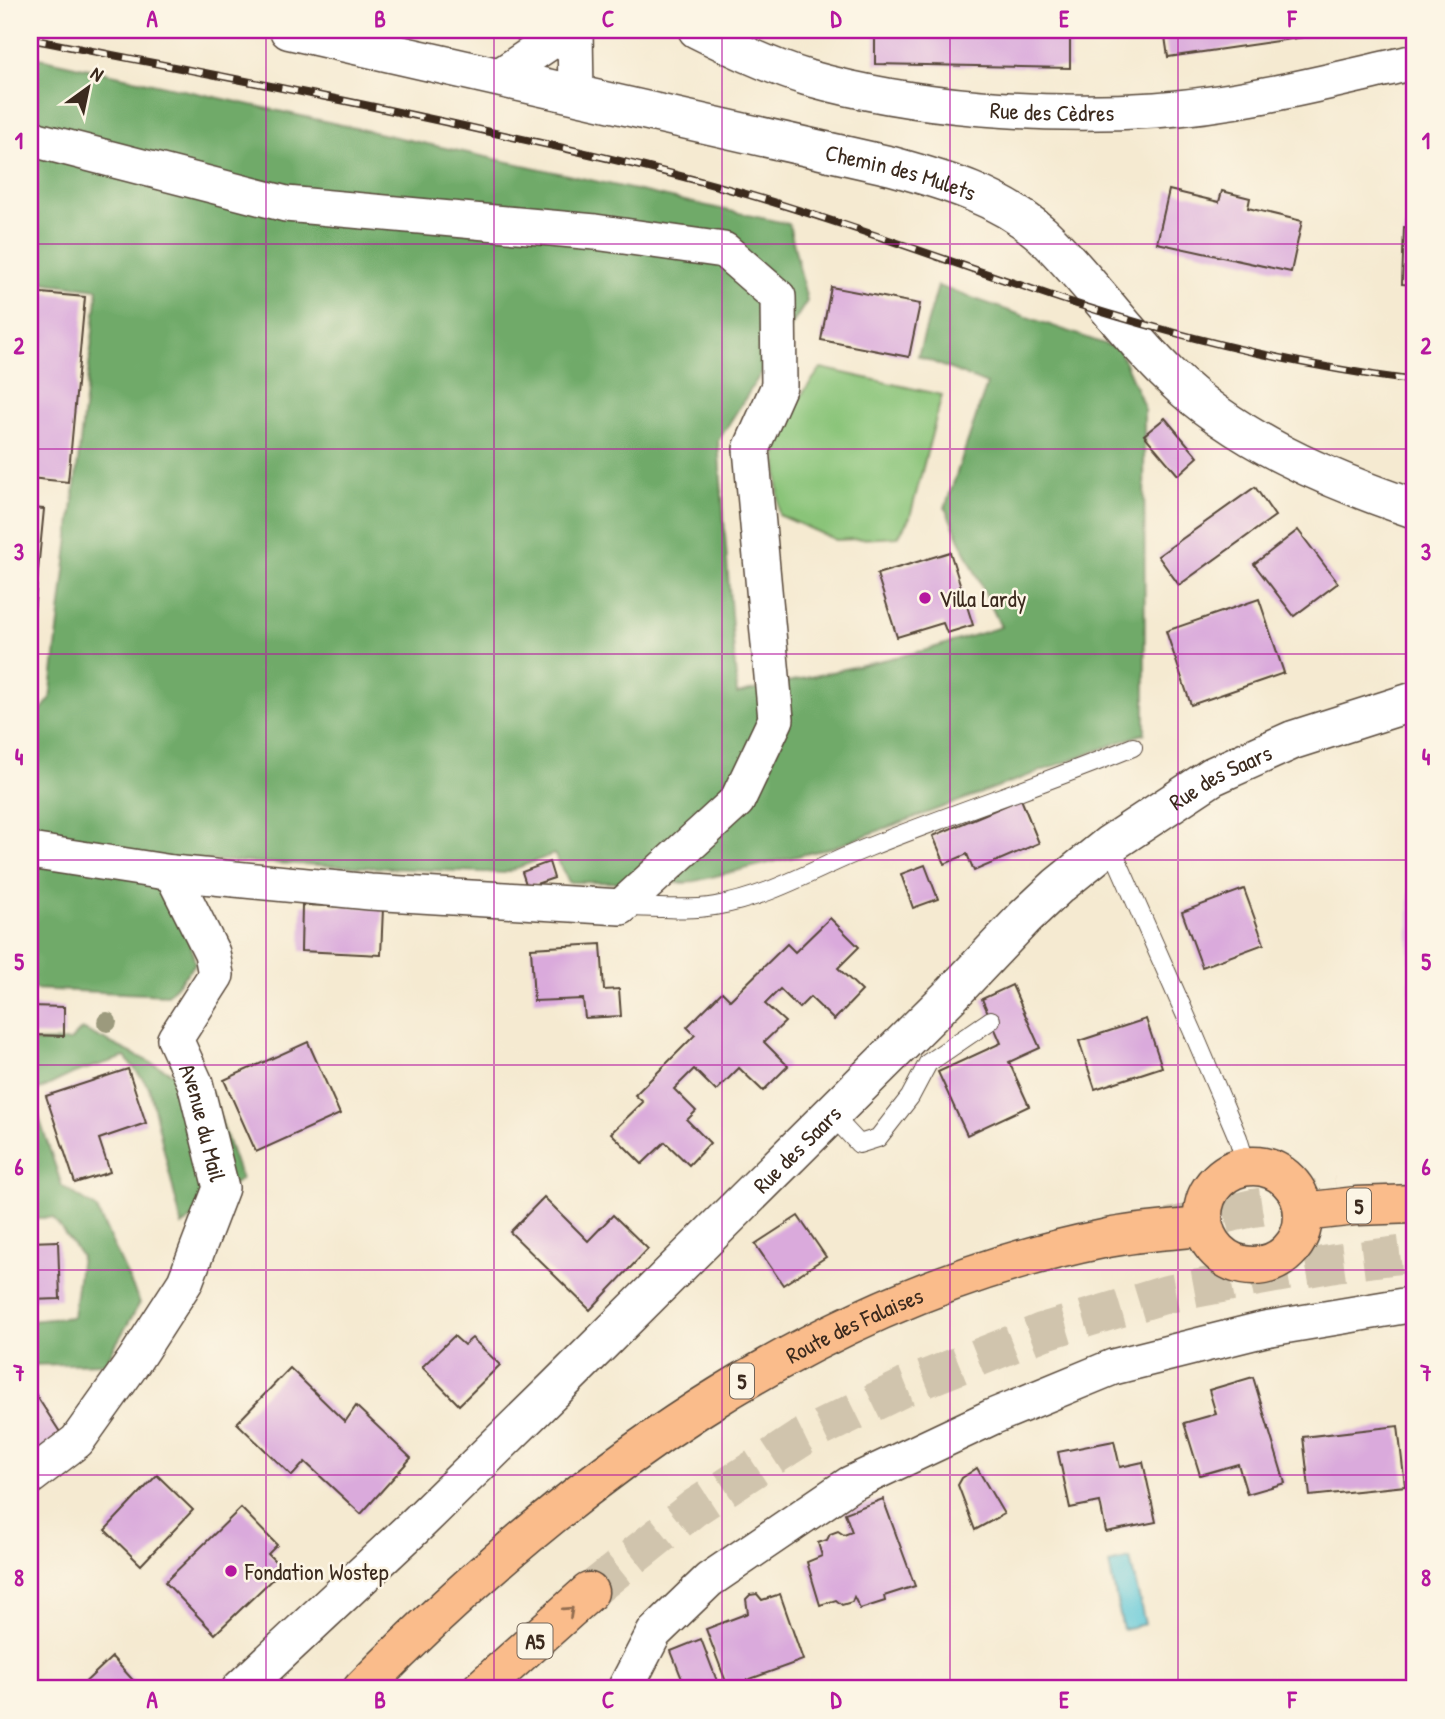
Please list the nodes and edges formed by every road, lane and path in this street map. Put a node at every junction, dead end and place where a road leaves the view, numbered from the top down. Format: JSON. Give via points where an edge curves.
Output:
{"nodes":[{"id":1,"x":289,"y":30,"type":"edge"},
{"id":2,"x":568,"y":30,"type":"edge"},
{"id":3,"x":575,"y":30,"type":"edge"},
{"id":4,"x":696,"y":30,"type":"edge"},
{"id":5,"x":1415,"y":62,"type":"edge"},
{"id":6,"x":498,"y":77,"type":"junction"},
{"id":7,"x":576,"y":94,"type":"junction"},
{"id":8,"x":30,"y":136,"type":"edge"},
{"id":9,"x":1415,"y":509,"type":"edge"},
{"id":10,"x":1415,"y":701,"type":"edge"},
{"id":11,"x":1133,"y":747,"type":"dead end"},
{"id":12,"x":1110,"y":844,"type":"junction"},
{"id":13,"x":30,"y":851,"type":"edge"},
{"id":14,"x":172,"y":873,"type":"junction"},
{"id":15,"x":621,"y":907,"type":"junction"},
{"id":16,"x":991,"y":1020,"type":"dead end"},
{"id":17,"x":831,"y":1114,"type":"junction"},
{"id":18,"x":1246,"y":1165,"type":"junction"},
{"id":19,"x":1415,"y":1204,"type":"edge"},
{"id":20,"x":1303,"y":1212,"type":"junction"},
{"id":21,"x":1203,"y":1227,"type":"junction"},
{"id":22,"x":1415,"y":1304,"type":"edge"},
{"id":23,"x":30,"y":1477,"type":"edge"},
{"id":24,"x":589,"y":1592,"type":"tunnel mouth"},
{"id":25,"x":241,"y":1689,"type":"edge"},
{"id":26,"x":362,"y":1689,"type":"edge"},
{"id":27,"x":481,"y":1689,"type":"edge"},
{"id":28,"x":625,"y":1689,"type":"edge"}],
"edges":[{"from":1,"to":6,"type":"street","name":"Chemin des Mulets"},
{"from":2,"to":6,"type":"street"},
{"from":3,"to":7,"type":"street"},
{"from":4,"to":5,"type":"street","name":"Rue des Cèdres","via":[[762,62],[860,90],[913,100],[1066,112],[1156,110],[1257,96]]},
{"from":6,"to":7,"type":"street","name":"Chemin des Mulets"},
{"from":7,"to":9,"type":"street","name":"Chemin des Mulets","via":[[892,166],[941,179],[1000,204],[1050,242],[1169,376],[1221,420],[1328,475]]},
{"from":8,"to":15,"type":"street","via":[[286,204],[595,232],[724,250],[778,297],[779,386],[751,449],[776,719],[737,802]]},
{"from":10,"to":12,"type":"street","name":"Rue des Saars","via":[[1254,756],[1185,794]]},
{"from":11,"to":15,"type":"lane","via":[[871,846],[764,894],[713,906]]},
{"from":12,"to":17,"type":"street","name":"Rue des Saars","via":[[1024,917]]},
{"from":12,"to":18,"type":"lane"},
{"from":13,"to":14,"type":"street"},
{"from":14,"to":15,"type":"street","via":[[370,892]]},
{"from":14,"to":23,"type":"street","name":"Avenue du Mail","via":[[212,953],[216,975],[175,1039],[195,1083],[221,1188],[185,1282],[134,1361],[77,1441]]},
{"from":16,"to":17,"type":"lane","via":[[928,1063],[910,1097],[878,1138],[859,1144]]},
{"from":17,"to":25,"type":"street","name":"Rue des Saars","via":[[415,1526]]},
{"from":18,"to":20,"type":"main road","via":[[1260,1165],[1284,1176],[1294,1186]]},
{"from":18,"to":21,"type":"main road","via":[[1224,1174],[1208,1192]]},
{"from":19,"to":20,"type":"main road","number":"5"},
{"from":20,"to":21,"type":"main road","via":[[1297,1241],[1275,1262],[1261,1266],[1245,1266],[1218,1253]]},
{"from":21,"to":26,"type":"main road","name":"Route des Falaises","number":"5","via":[[1104,1238],[1002,1266],[905,1301],[759,1371],[663,1431],[570,1500],[473,1582]]},
{"from":22,"to":28,"type":"street","via":[[1265,1329],[1113,1367],[850,1484],[709,1580],[654,1633]]},
{"from":27,"to":24,"type":"main road","number":"A5","one_way":true}]}
